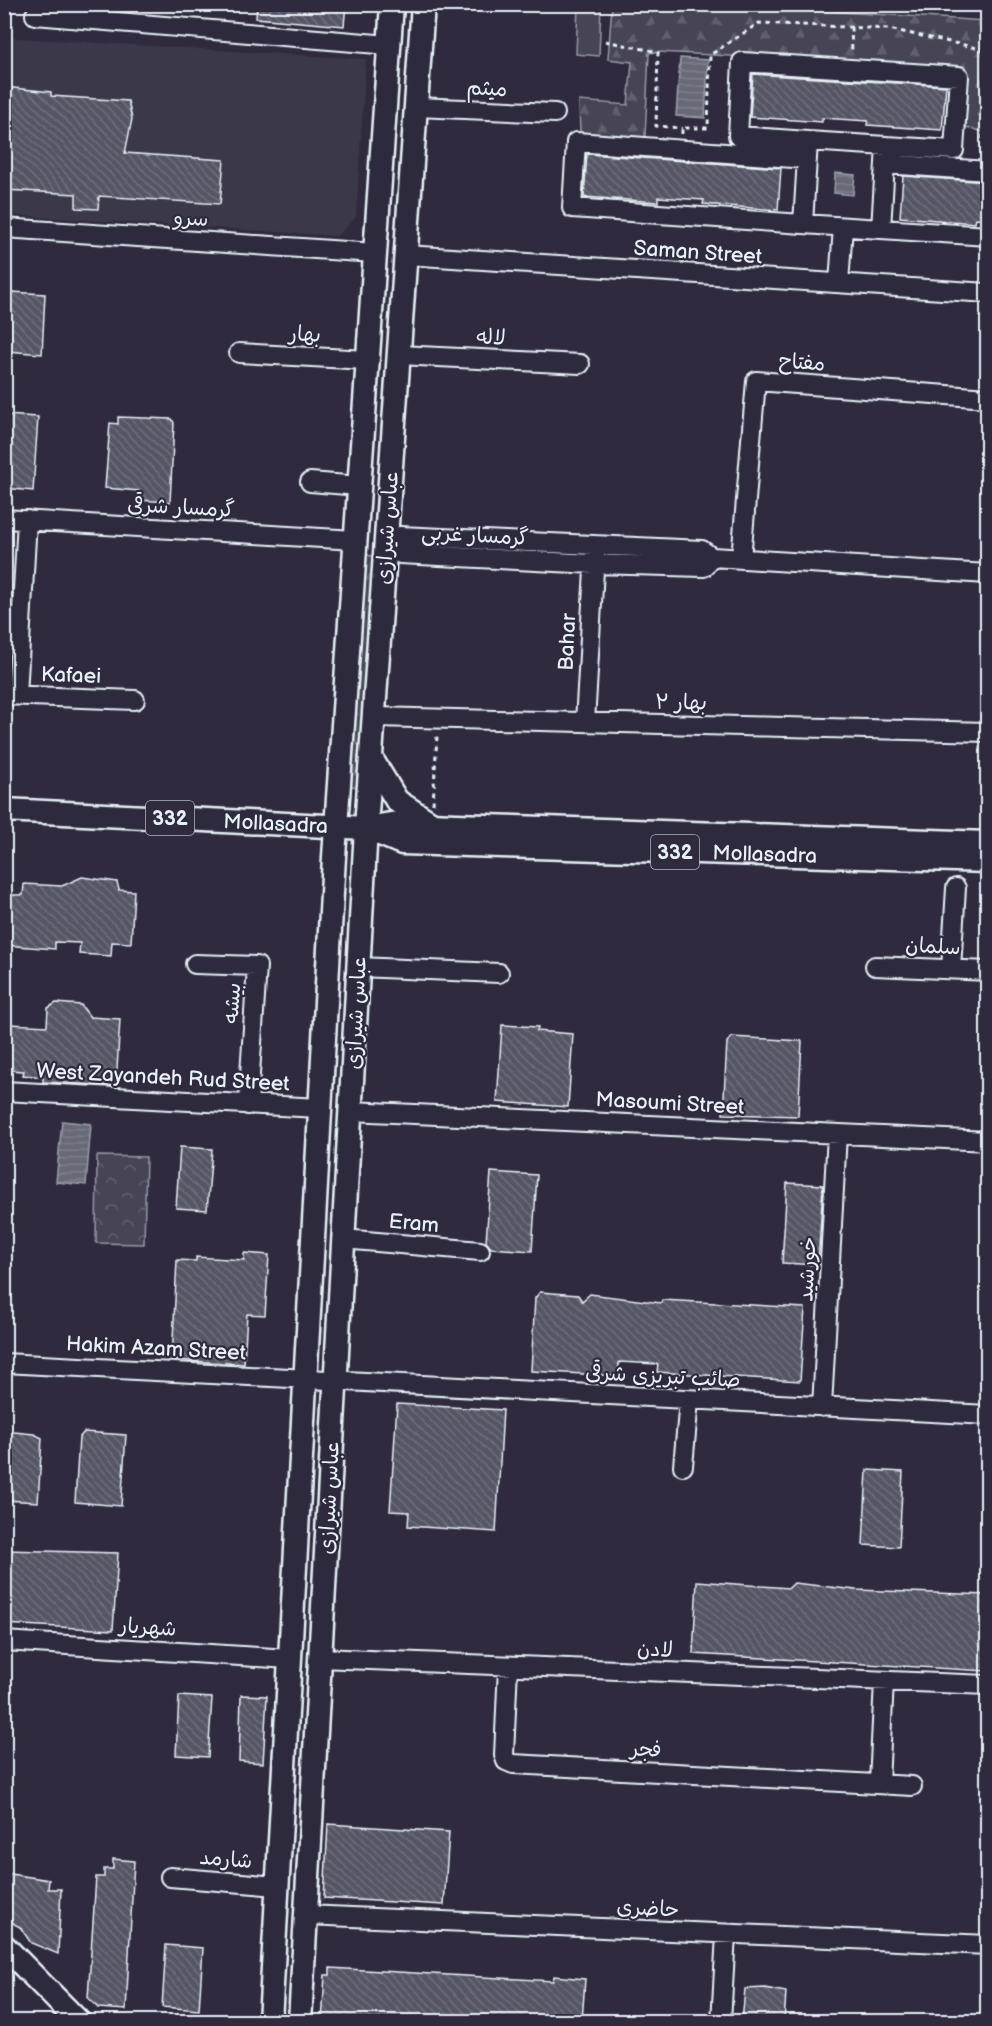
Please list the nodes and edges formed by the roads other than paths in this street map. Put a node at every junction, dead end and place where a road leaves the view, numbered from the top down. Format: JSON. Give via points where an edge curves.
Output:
{"nodes":[{"id":1,"x":392,"y":4,"type":"edge"},
{"id":2,"x":423,"y":4,"type":"edge"},
{"id":3,"x":35,"y":15,"type":"dead end"},
{"id":4,"x":389,"y":45,"type":"junction"},
{"id":5,"x":416,"y":107,"type":"junction"},
{"id":6,"x":555,"y":113,"type":"dead end"},
{"id":7,"x":886,"y":146,"type":"junction"},
{"id":8,"x":808,"y":150,"type":"junction"},
{"id":9,"x":885,"y":164,"type":"junction"},
{"id":10,"x":987,"y":171,"type":"edge"},
{"id":11,"x":803,"y":224,"type":"junction"},
{"id":12,"x":843,"y":227,"type":"junction"},
{"id":13,"x":4,"y":228,"type":"edge"},
{"id":14,"x":881,"y":229,"type":"junction"},
{"id":15,"x":987,"y":236,"type":"edge"},
{"id":16,"x":375,"y":253,"type":"junction"},
{"id":17,"x":406,"y":255,"type":"junction"},
{"id":18,"x":839,"y":283,"type":"junction"},
{"id":19,"x":987,"y":293,"type":"edge"},
{"id":20,"x":239,"y":353,"type":"dead end"},
{"id":21,"x":399,"y":355,"type":"junction"},
{"id":22,"x":367,"y":360,"type":"junction"},
{"id":23,"x":580,"y":364,"type":"dead end"},
{"id":24,"x":987,"y":398,"type":"edge"},
{"id":25,"x":310,"y":482,"type":"dead end"},
{"id":26,"x":359,"y":486,"type":"junction"},
{"id":27,"x":4,"y":519,"type":"edge"},
{"id":28,"x":27,"y":520,"type":"junction"},
{"id":29,"x":355,"y":540,"type":"junction"},
{"id":30,"x":386,"y":542,"type":"junction"},
{"id":31,"x":596,"y":545,"type":"junction"},
{"id":32,"x":712,"y":557,"type":"junction"},
{"id":33,"x":741,"y":559,"type":"junction"},
{"id":34,"x":594,"y":564,"type":"junction"},
{"id":35,"x":987,"y":574,"type":"edge"},
{"id":36,"x":11,"y":695,"type":"edge"},
{"id":37,"x":135,"y":700,"type":"dead end"},
{"id":38,"x":374,"y":717,"type":"junction"},
{"id":39,"x":585,"y":722,"type":"junction"},
{"id":40,"x":987,"y":732,"type":"edge"},
{"id":41,"x":371,"y":758,"type":"junction"},
{"id":42,"x":338,"y":790,"type":"junction"},
{"id":43,"x":369,"y":790,"type":"junction"},
{"id":44,"x":4,"y":810,"type":"edge"},
{"id":45,"x":432,"y":824,"type":"junction"},
{"id":46,"x":336,"y":826,"type":"junction"},
{"id":47,"x":366,"y":828,"type":"junction"},
{"id":48,"x":987,"y":843,"type":"edge"},
{"id":49,"x":987,"y":861,"type":"edge"},
{"id":50,"x":956,"y":888,"type":"dead end"},
{"id":51,"x":195,"y":964,"type":"dead end"},
{"id":52,"x":875,"y":966,"type":"dead end"},
{"id":53,"x":358,"y":967,"type":"junction"},
{"id":54,"x":951,"y":969,"type":"junction"},
{"id":55,"x":987,"y":971,"type":"edge"},
{"id":56,"x":499,"y":973,"type":"dead end"},
{"id":57,"x":4,"y":1091,"type":"edge"},
{"id":58,"x":248,"y":1105,"type":"junction"},
{"id":59,"x":319,"y":1108,"type":"junction"},
{"id":60,"x":350,"y":1111,"type":"junction"},
{"id":61,"x":837,"y":1134,"type":"junction"},
{"id":62,"x":987,"y":1142,"type":"edge"},
{"id":63,"x":343,"y":1239,"type":"junction"},
{"id":64,"x":480,"y":1251,"type":"dead end"},
{"id":65,"x":4,"y":1363,"type":"edge"},
{"id":66,"x":304,"y":1379,"type":"junction"},
{"id":67,"x":335,"y":1381,"type":"junction"},
{"id":68,"x":689,"y":1400,"type":"junction"},
{"id":69,"x":822,"y":1407,"type":"junction"},
{"id":70,"x":987,"y":1415,"type":"edge"},
{"id":71,"x":683,"y":1466,"type":"dead end"},
{"id":72,"x":4,"y":1641,"type":"edge"},
{"id":73,"x":320,"y":1658,"type":"junction"},
{"id":74,"x":289,"y":1659,"type":"junction"},
{"id":75,"x":508,"y":1666,"type":"junction"},
{"id":76,"x":884,"y":1681,"type":"junction"},
{"id":77,"x":987,"y":1685,"type":"edge"},
{"id":78,"x":879,"y":1783,"type":"junction"},
{"id":79,"x":912,"y":1786,"type":"dead end"},
{"id":80,"x":170,"y":1876,"type":"dead end"},
{"id":81,"x":277,"y":1886,"type":"junction"},
{"id":82,"x":306,"y":1915,"type":"junction"},
{"id":83,"x":726,"y":1934,"type":"junction"},
{"id":84,"x":987,"y":1945,"type":"edge"},
{"id":85,"x":4,"y":1946,"type":"edge"},
{"id":86,"x":79,"y":2022,"type":"edge"},
{"id":87,"x":270,"y":2022,"type":"edge"},
{"id":88,"x":300,"y":2022,"type":"edge"},
{"id":89,"x":721,"y":2022,"type":"edge"}],
"edges":[{"from":1,"to":4,"type":"main road","name":"عباس شیرازی"},
{"from":2,"to":5,"type":"main road","name":"عباس شیرازی"},
{"from":3,"to":4,"type":"street"},
{"from":4,"to":16,"type":"main road","name":"عباس شیرازی"},
{"from":5,"to":6,"type":"street","name":"میثم"},
{"from":5,"to":17,"type":"main road","name":"عباس شیرازی"},
{"from":7,"to":8,"type":"street"},
{"from":7,"to":8,"type":"street","via":[[954,150],[959,76],[742,62],[738,136]]},
{"from":7,"to":9,"type":"street"},
{"from":8,"to":11,"type":"street"},
{"from":8,"to":11,"type":"street","via":[[576,142],[572,208]]},
{"from":9,"to":10,"type":"street"},
{"from":9,"to":14,"type":"street"},
{"from":11,"to":12,"type":"street"},
{"from":12,"to":14,"type":"street"},
{"from":12,"to":18,"type":"street"},
{"from":13,"to":16,"type":"street","name":"سرو"},
{"from":14,"to":15,"type":"street"},
{"from":16,"to":22,"type":"main road","name":"عباس شیرازی"},
{"from":17,"to":18,"type":"street","name":"Saman Street"},
{"from":17,"to":21,"type":"main road","name":"عباس شیرازی"},
{"from":18,"to":19,"type":"street","name":"Saman Street"},
{"from":20,"to":22,"type":"street","name":"بهار"},
{"from":21,"to":23,"type":"street","name":"لاله"},
{"from":21,"to":30,"type":"main road","name":"عباس شیرازی"},
{"from":22,"to":26,"type":"main road","name":"عباس شیرازی"},
{"from":24,"to":33,"type":"street","name":"مفتاح","via":[[756,381]]},
{"from":25,"to":26,"type":"street"},
{"from":26,"to":29,"type":"main road","name":"عباس شیرازی"},
{"from":27,"to":28,"type":"street","name":"گرمسار شرقی"},
{"from":28,"to":29,"type":"street","name":"گرمسار شرقی"},
{"from":28,"to":36,"type":"street"},
{"from":29,"to":30,"type":"main road"},
{"from":29,"to":42,"type":"main road","name":"عباس شیرازی"},
{"from":30,"to":31,"type":"street","name":"گرمسار غربی","via":[[400,536]]},
{"from":30,"to":34,"type":"street","name":"گرمسار غربی","via":[[400,554]]},
{"from":30,"to":38,"type":"main road","name":"عباس شیرازی"},
{"from":31,"to":32,"type":"street","name":"گرمسار غربی","via":[[702,550]]},
{"from":31,"to":34,"type":"street","name":"Bahar"},
{"from":32,"to":33,"type":"street","name":"گرمسار غربی"},
{"from":32,"to":34,"type":"street","name":"گرمسار غربی","via":[[704,567]]},
{"from":33,"to":35,"type":"street","name":"گرمسار غربی"},
{"from":34,"to":39,"type":"street","name":"Bahar"},
{"from":36,"to":37,"type":"street","name":"Kafaei"},
{"from":38,"to":39,"type":"street","name":"بهار ۲"},
{"from":38,"to":41,"type":"main road","name":"عباس شیرازی"},
{"from":39,"to":40,"type":"street","name":"بهار ۲"},
{"from":41,"to":43,"type":"main road","name":"عباس شیرازی"},
{"from":41,"to":45,"type":"main road","via":[[397,801]]},
{"from":42,"to":43,"type":"main road","via":[[353,799]]},
{"from":42,"to":46,"type":"main road","name":"عباس شیرازی"},
{"from":43,"to":47,"type":"main road","name":"عباس شیرازی"},
{"from":44,"to":46,"type":"main road","name":"Mollasadra","number":"332"},
{"from":45,"to":47,"type":"main road","name":"Mollasadra","number":"332","via":[[397,823]]},
{"from":45,"to":48,"type":"main road","name":"Mollasadra","number":"332"},
{"from":46,"to":47,"type":"main road","name":"Mollasadra","number":"332"},
{"from":46,"to":59,"type":"main road","name":"عباس شیرازی"},
{"from":47,"to":49,"type":"main road","name":"Mollasadra","number":"332","via":[[402,843]]},
{"from":47,"to":53,"type":"main road","name":"عباس شیرازی"},
{"from":50,"to":54,"type":"street"},
{"from":51,"to":58,"type":"street","name":"بیشه","via":[[257,966]]},
{"from":52,"to":54,"type":"street","name":"سلمان"},
{"from":53,"to":56,"type":"street"},
{"from":53,"to":60,"type":"main road","name":"عباس شیرازی"},
{"from":54,"to":55,"type":"street","name":"سلمان"},
{"from":57,"to":58,"type":"street","name":"West Zayandeh Rud Street"},
{"from":58,"to":59,"type":"street","name":"West Zayandeh Rud Street"},
{"from":59,"to":66,"type":"main road","name":"عباس شیرازی"},
{"from":60,"to":61,"type":"street","name":"Masoumi Street"},
{"from":60,"to":63,"type":"main road","name":"عباس شیرازی"},
{"from":61,"to":62,"type":"street","name":"Masoumi Street"},
{"from":61,"to":69,"type":"street","name":"خورشید"},
{"from":63,"to":64,"type":"street","name":"Eram"},
{"from":63,"to":67,"type":"main road","name":"عباس شیرازی"},
{"from":65,"to":66,"type":"street","name":"Hakim Azam Street"},
{"from":66,"to":67,"type":"street","name":"Hakim Azam Street"},
{"from":66,"to":74,"type":"main road","name":"عباس شیرازی"},
{"from":67,"to":68,"type":"street","name":"صائب تبریزی شرقی"},
{"from":67,"to":73,"type":"main road","name":"عباس شیرازی"},
{"from":68,"to":69,"type":"street","name":"صائب تبریزی شرقی"},
{"from":68,"to":71,"type":"street"},
{"from":69,"to":70,"type":"street","name":"صائب تبریزی شرقی"},
{"from":72,"to":74,"type":"street","name":"شهریار"},
{"from":73,"to":75,"type":"street","name":"لادن"},
{"from":73,"to":82,"type":"main road","name":"عباس شیرازی"},
{"from":74,"to":81,"type":"main road","name":"عباس شیرازی"},
{"from":75,"to":76,"type":"street","name":"لادن"},
{"from":75,"to":78,"type":"street","name":"فجر","via":[[504,1755],[513,1764]]},
{"from":76,"to":77,"type":"street","name":"لادن"},
{"from":76,"to":78,"type":"street"},
{"from":78,"to":79,"type":"street","name":"فجر"},
{"from":80,"to":81,"type":"street","name":"شارمد"},
{"from":81,"to":87,"type":"main road","name":"عباس شیرازی"},
{"from":82,"to":83,"type":"street","name":"حاضری"},
{"from":82,"to":88,"type":"main road","name":"عباس شیرازی"},
{"from":83,"to":84,"type":"street","name":"حاضری"},
{"from":83,"to":89,"type":"street"},
{"from":85,"to":86,"type":"main road"}]}
